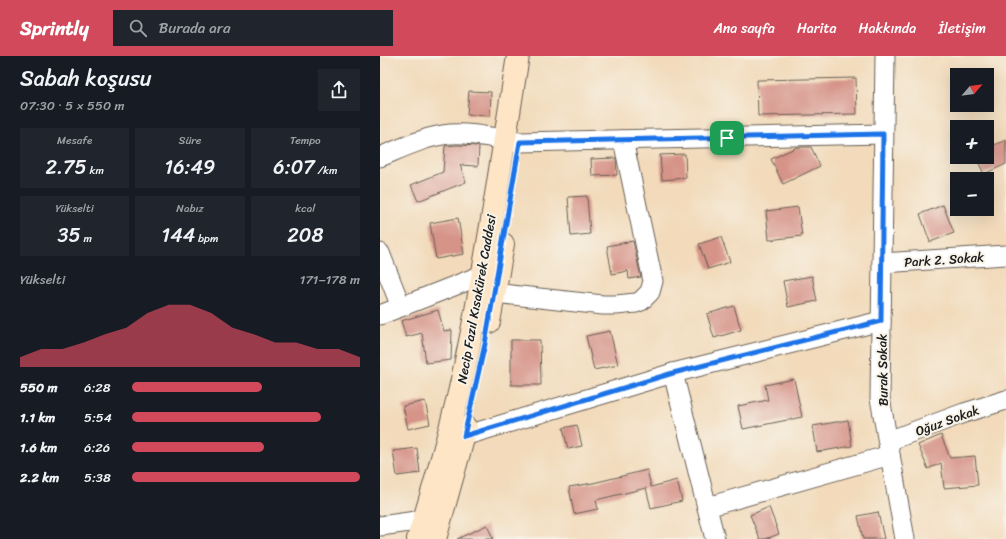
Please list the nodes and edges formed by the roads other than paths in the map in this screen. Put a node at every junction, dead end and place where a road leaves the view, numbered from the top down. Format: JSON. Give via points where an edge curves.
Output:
{"nodes":[{"id":1,"x":518,"y":56,"type":"edge"},
{"id":2,"x":534,"y":56,"type":"edge"},
{"id":3,"x":885,"y":56,"type":"edge"},
{"id":4,"x":883,"y":134,"type":"junction"},
{"id":5,"x":623,"y":140,"type":"junction"},
{"id":6,"x":512,"y":141,"type":"junction"},
{"id":7,"x":380,"y":157,"type":"edge"},
{"id":8,"x":380,"y":253,"type":"edge"},
{"id":9,"x":1006,"y":255,"type":"edge"},
{"id":10,"x":882,"y":263,"type":"junction"},
{"id":11,"x":482,"y":276,"type":"junction"},
{"id":12,"x":494,"y":293,"type":"junction"},
{"id":13,"x":401,"y":307,"type":"junction"},
{"id":14,"x":380,"y":315,"type":"edge"},
{"id":15,"x":881,"y":321,"type":"junction"},
{"id":16,"x":673,"y":373,"type":"junction"},
{"id":17,"x":1006,"y":400,"type":"edge"},
{"id":18,"x":464,"y":436,"type":"junction"},
{"id":19,"x":889,"y":448,"type":"junction"},
{"id":20,"x":707,"y":507,"type":"junction"},
{"id":21,"x":380,"y":526,"type":"edge"},
{"id":22,"x":421,"y":530,"type":"edge"},
{"id":23,"x":435,"y":539,"type":"edge"},
{"id":24,"x":715,"y":539,"type":"edge"},
{"id":25,"x":906,"y":539,"type":"edge"}],
"edges":[{"from":1,"to":6,"type":"street","name":"Necip Fazıl Kısakürek Caddesi"},
{"from":2,"to":6,"type":"street","name":"Necip Fazıl Kısakürek Caddesi"},
{"from":3,"to":4,"type":"street","name":"Burak Sokak"},
{"from":4,"to":5,"type":"street"},
{"from":4,"to":10,"type":"street","name":"Burak Sokak"},
{"from":5,"to":6,"type":"street"},
{"from":5,"to":12,"type":"street","via":[[653,281],[646,297],[636,303],[603,305]]},
{"from":6,"to":7,"type":"street","via":[[445,134]]},
{"from":6,"to":11,"type":"street","name":"Necip Fazıl Kısakürek Caddesi"},
{"from":6,"to":12,"type":"street","name":"Necip Fazıl Kısakürek Caddesi"},
{"from":8,"to":13,"type":"street"},
{"from":9,"to":10,"type":"street","name":"Park 2. Sokak"},
{"from":10,"to":15,"type":"street","name":"Burak Sokak"},
{"from":11,"to":13,"type":"street"},
{"from":11,"to":22,"type":"street","name":"Necip Fazıl Kısakürek Caddesi","via":[[459,394]]},
{"from":12,"to":18,"type":"street","name":"Necip Fazıl Kısakürek Caddesi"},
{"from":13,"to":14,"type":"street"},
{"from":15,"to":16,"type":"street"},
{"from":15,"to":19,"type":"street","name":"Burak Sokak","via":[[880,398]]},
{"from":16,"to":18,"type":"street"},
{"from":16,"to":20,"type":"street"},
{"from":17,"to":19,"type":"street","name":"Oğuz Sokak","via":[[964,413]]},
{"from":18,"to":23,"type":"street","name":"Necip Fazıl Kısakürek Caddesi"},
{"from":19,"to":20,"type":"street","name":"Oğuz Sokak"},
{"from":19,"to":25,"type":"street","name":"Burak Sokak"},
{"from":20,"to":24,"type":"street"},
{"from":21,"to":22,"type":"street"}]}
